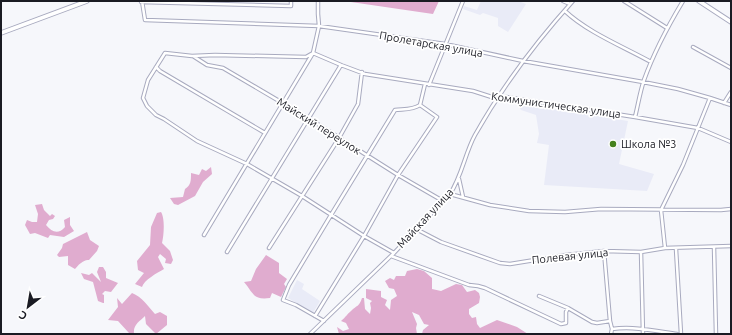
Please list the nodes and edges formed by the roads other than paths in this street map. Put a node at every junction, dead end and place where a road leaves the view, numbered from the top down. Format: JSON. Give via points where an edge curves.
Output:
{"nodes":[{"id":1,"x":86,"y":1,"type":"edge"},
{"id":2,"x":141,"y":1,"type":"edge"},
{"id":3,"x":291,"y":1,"type":"edge"},
{"id":4,"x":318,"y":1,"type":"edge"},
{"id":5,"x":463,"y":1,"type":"edge"},
{"id":6,"x":563,"y":1,"type":"edge"},
{"id":7,"x":573,"y":1,"type":"edge"},
{"id":8,"x":624,"y":1,"type":"edge"},
{"id":9,"x":683,"y":1,"type":"edge"},
{"id":10,"x":699,"y":1,"type":"edge"},
{"id":11,"x":570,"y":4,"type":"junction"},
{"id":12,"x":565,"y":11,"type":"junction"},
{"id":13,"x":731,"y":22,"type":"edge"},
{"id":14,"x":319,"y":26,"type":"junction"},
{"id":15,"x":667,"y":28,"type":"junction"},
{"id":16,"x":1,"y":33,"type":"edge"},
{"id":17,"x":445,"y":44,"type":"junction"},
{"id":18,"x":693,"y":48,"type":"dead end"},
{"id":19,"x":313,"y":53,"type":"junction"},
{"id":20,"x":192,"y":56,"type":"junction"},
{"id":21,"x":523,"y":61,"type":"junction"},
{"id":22,"x":652,"y":62,"type":"junction"},
{"id":23,"x":340,"y":65,"type":"junction"},
{"id":24,"x":156,"y":67,"type":"junction"},
{"id":25,"x":731,"y":68,"type":"edge"},
{"id":26,"x":362,"y":72,"type":"junction"},
{"id":27,"x":643,"y":82,"type":"junction"},
{"id":28,"x":425,"y":84,"type":"junction"},
{"id":29,"x":429,"y":85,"type":"junction"},
{"id":30,"x":731,"y":92,"type":"edge"},
{"id":31,"x":710,"y":98,"type":"junction"},
{"id":32,"x":498,"y":99,"type":"junction"},
{"id":33,"x":282,"y":103,"type":"junction"},
{"id":34,"x":724,"y":103,"type":"junction"},
{"id":35,"x":420,"y":105,"type":"junction"},
{"id":36,"x":731,"y":105,"type":"edge"},
{"id":37,"x":635,"y":117,"type":"junction"},
{"id":38,"x":308,"y":118,"type":"junction"},
{"id":39,"x":698,"y":128,"type":"junction"},
{"id":40,"x":265,"y":133,"type":"junction"},
{"id":41,"x":339,"y":138,"type":"junction"},
{"id":42,"x":731,"y":142,"type":"edge"},
{"id":43,"x":367,"y":156,"type":"junction"},
{"id":44,"x":247,"y":164,"type":"junction"},
{"id":45,"x":398,"y":175,"type":"junction"},
{"id":46,"x":272,"y":178,"type":"junction"},
{"id":47,"x":459,"y":178,"type":"junction"},
{"id":48,"x":450,"y":194,"type":"junction"},
{"id":49,"x":302,"y":196,"type":"junction"},
{"id":50,"x":463,"y":198,"type":"junction"},
{"id":51,"x":443,"y":201,"type":"junction"},
{"id":52,"x":731,"y":209,"type":"edge"},
{"id":53,"x":661,"y":210,"type":"junction"},
{"id":54,"x":331,"y":215,"type":"junction"},
{"id":55,"x":416,"y":229,"type":"junction"},
{"id":56,"x":204,"y":235,"type":"dead end"},
{"id":57,"x":364,"y":236,"type":"junction"},
{"id":58,"x":731,"y":246,"type":"edge"},
{"id":59,"x":714,"y":247,"type":"junction"},
{"id":60,"x":269,"y":248,"type":"dead end"},
{"id":61,"x":665,"y":248,"type":"junction"},
{"id":62,"x":676,"y":248,"type":"junction"},
{"id":63,"x":604,"y":251,"type":"junction"},
{"id":64,"x":227,"y":252,"type":"dead end"},
{"id":65,"x":641,"y":252,"type":"junction"},
{"id":66,"x":394,"y":253,"type":"junction"},
{"id":67,"x":390,"y":256,"type":"junction"},
{"id":68,"x":539,"y":296,"type":"dead end"},
{"id":69,"x":568,"y":308,"type":"junction"},
{"id":70,"x":315,"y":316,"type":"junction"},
{"id":71,"x":324,"y":321,"type":"junction"},
{"id":72,"x":610,"y":321,"type":"junction"},
{"id":73,"x":612,"y":329,"type":"junction"},
{"id":74,"x":644,"y":329,"type":"junction"},
{"id":75,"x":310,"y":334,"type":"edge"},
{"id":76,"x":611,"y":334,"type":"edge"},
{"id":77,"x":643,"y":334,"type":"edge"},
{"id":78,"x":677,"y":334,"type":"edge"},
{"id":79,"x":681,"y":334,"type":"edge"},
{"id":80,"x":716,"y":334,"type":"edge"}],
"edges":[{"from":1,"to":16,"type":"main road"},
{"from":2,"to":3,"type":"street","via":[[291,6]]},
{"from":2,"to":14,"type":"street","name":"Пролетарская улица","via":[[145,20]]},
{"from":4,"to":14,"type":"street"},
{"from":5,"to":17,"type":"street"},
{"from":6,"to":11,"type":"street"},
{"from":7,"to":11,"type":"street","name":"Майская улица"},
{"from":8,"to":15,"type":"street"},
{"from":9,"to":15,"type":"street"},
{"from":10,"to":13,"type":"main road"},
{"from":11,"to":12,"type":"street","name":"Майская улица"},
{"from":12,"to":21,"type":"street","name":"Майская улица"},
{"from":12,"to":22,"type":"street","via":[[591,30]]},
{"from":14,"to":17,"type":"street","name":"Пролетарская улица"},
{"from":14,"to":19,"type":"street"},
{"from":15,"to":22,"type":"street"},
{"from":17,"to":21,"type":"street","name":"Пролетарская улица"},
{"from":17,"to":29,"type":"street"},
{"from":18,"to":25,"type":"street"},
{"from":19,"to":20,"type":"street","via":[[306,57]]},
{"from":19,"to":23,"type":"street","name":"Коммунистическая улица"},
{"from":19,"to":33,"type":"street"},
{"from":20,"to":24,"type":"street","via":[[165,53]]},
{"from":20,"to":33,"type":"street","name":"Майский переулок","via":[[207,64],[223,68]]},
{"from":21,"to":27,"type":"street","name":"Пролетарская улица"},
{"from":21,"to":32,"type":"street","name":"Майская улица"},
{"from":22,"to":27,"type":"street"},
{"from":23,"to":26,"type":"street","name":"Коммунистическая улица"},
{"from":23,"to":38,"type":"street"},
{"from":24,"to":40,"type":"street"},
{"from":24,"to":44,"type":"street","via":[[148,80],[143,98],[147,106],[156,115],[197,141]]},
{"from":26,"to":28,"type":"street","name":"Коммунистическая улица"},
{"from":26,"to":41,"type":"street","via":[[358,104]]},
{"from":27,"to":31,"type":"street","name":"Пролетарская улица"},
{"from":27,"to":37,"type":"street"},
{"from":28,"to":29,"type":"street","name":"Коммунистическая улица"},
{"from":28,"to":35,"type":"street"},
{"from":29,"to":32,"type":"street","name":"Коммунистическая улица","via":[[473,91]]},
{"from":30,"to":34,"type":"street"},
{"from":31,"to":34,"type":"street","name":"Пролетарская улица"},
{"from":31,"to":39,"type":"street"},
{"from":32,"to":37,"type":"street","name":"Коммунистическая улица","via":[[506,97]]},
{"from":32,"to":47,"type":"street","name":"Майская улица","via":[[474,136]]},
{"from":33,"to":38,"type":"street","name":"Майский переулок"},
{"from":33,"to":40,"type":"street"},
{"from":34,"to":36,"type":"street","name":"Пролетарская улица"},
{"from":35,"to":43,"type":"street","via":[[416,108],[396,110]]},
{"from":35,"to":45,"type":"street","via":[[437,117]]},
{"from":37,"to":39,"type":"street","name":"Коммунистическая улица"},
{"from":38,"to":41,"type":"street","name":"Майский переулок"},
{"from":38,"to":46,"type":"street"},
{"from":39,"to":42,"type":"street","name":"Коммунистическая улица"},
{"from":39,"to":53,"type":"street"},
{"from":40,"to":44,"type":"street"},
{"from":41,"to":43,"type":"street","name":"Майский переулок"},
{"from":41,"to":49,"type":"street"},
{"from":43,"to":45,"type":"street","name":"Майский переулок"},
{"from":43,"to":54,"type":"street"},
{"from":44,"to":46,"type":"street"},
{"from":44,"to":56,"type":"street"},
{"from":45,"to":51,"type":"street","name":"Майский переулок"},
{"from":45,"to":57,"type":"street"},
{"from":46,"to":49,"type":"street"},
{"from":46,"to":64,"type":"street"},
{"from":47,"to":48,"type":"street","name":"Майская улица"},
{"from":47,"to":50,"type":"street"},
{"from":48,"to":50,"type":"street"},
{"from":48,"to":51,"type":"street","name":"Майская улица"},
{"from":49,"to":54,"type":"street"},
{"from":49,"to":60,"type":"street"},
{"from":50,"to":53,"type":"street","via":[[529,211]]},
{"from":51,"to":55,"type":"street","name":"Майская улица"},
{"from":52,"to":53,"type":"street"},
{"from":53,"to":61,"type":"street"},
{"from":54,"to":57,"type":"street"},
{"from":54,"to":70,"type":"street","via":[[283,300]]},
{"from":55,"to":63,"type":"street","name":"Полевая улица","via":[[441,242],[500,263],[510,264]]},
{"from":55,"to":66,"type":"street","name":"Майская улица"},
{"from":57,"to":66,"type":"street"},
{"from":57,"to":70,"type":"street"},
{"from":58,"to":59,"type":"street","name":"Полевая улица"},
{"from":59,"to":62,"type":"street","name":"Полевая улица"},
{"from":59,"to":80,"type":"street"},
{"from":61,"to":62,"type":"street","name":"Полевая улица"},
{"from":61,"to":65,"type":"street","name":"Полевая улица"},
{"from":62,"to":79,"type":"street"},
{"from":63,"to":65,"type":"street","name":"Полевая улица"},
{"from":63,"to":72,"type":"street"},
{"from":65,"to":74,"type":"street"},
{"from":66,"to":67,"type":"street","name":"Майская улица"},
{"from":67,"to":69,"type":"street","via":[[469,285],[485,288],[560,324],[566,323]]},
{"from":67,"to":71,"type":"street","name":"Майская улица"},
{"from":68,"to":69,"type":"street"},
{"from":69,"to":72,"type":"street","via":[[592,322]]},
{"from":70,"to":71,"type":"street"},
{"from":71,"to":75,"type":"street","name":"Майская улица"},
{"from":72,"to":73,"type":"street"},
{"from":73,"to":74,"type":"street"},
{"from":73,"to":76,"type":"street"},
{"from":74,"to":77,"type":"street"},
{"from":74,"to":78,"type":"street"}]}
